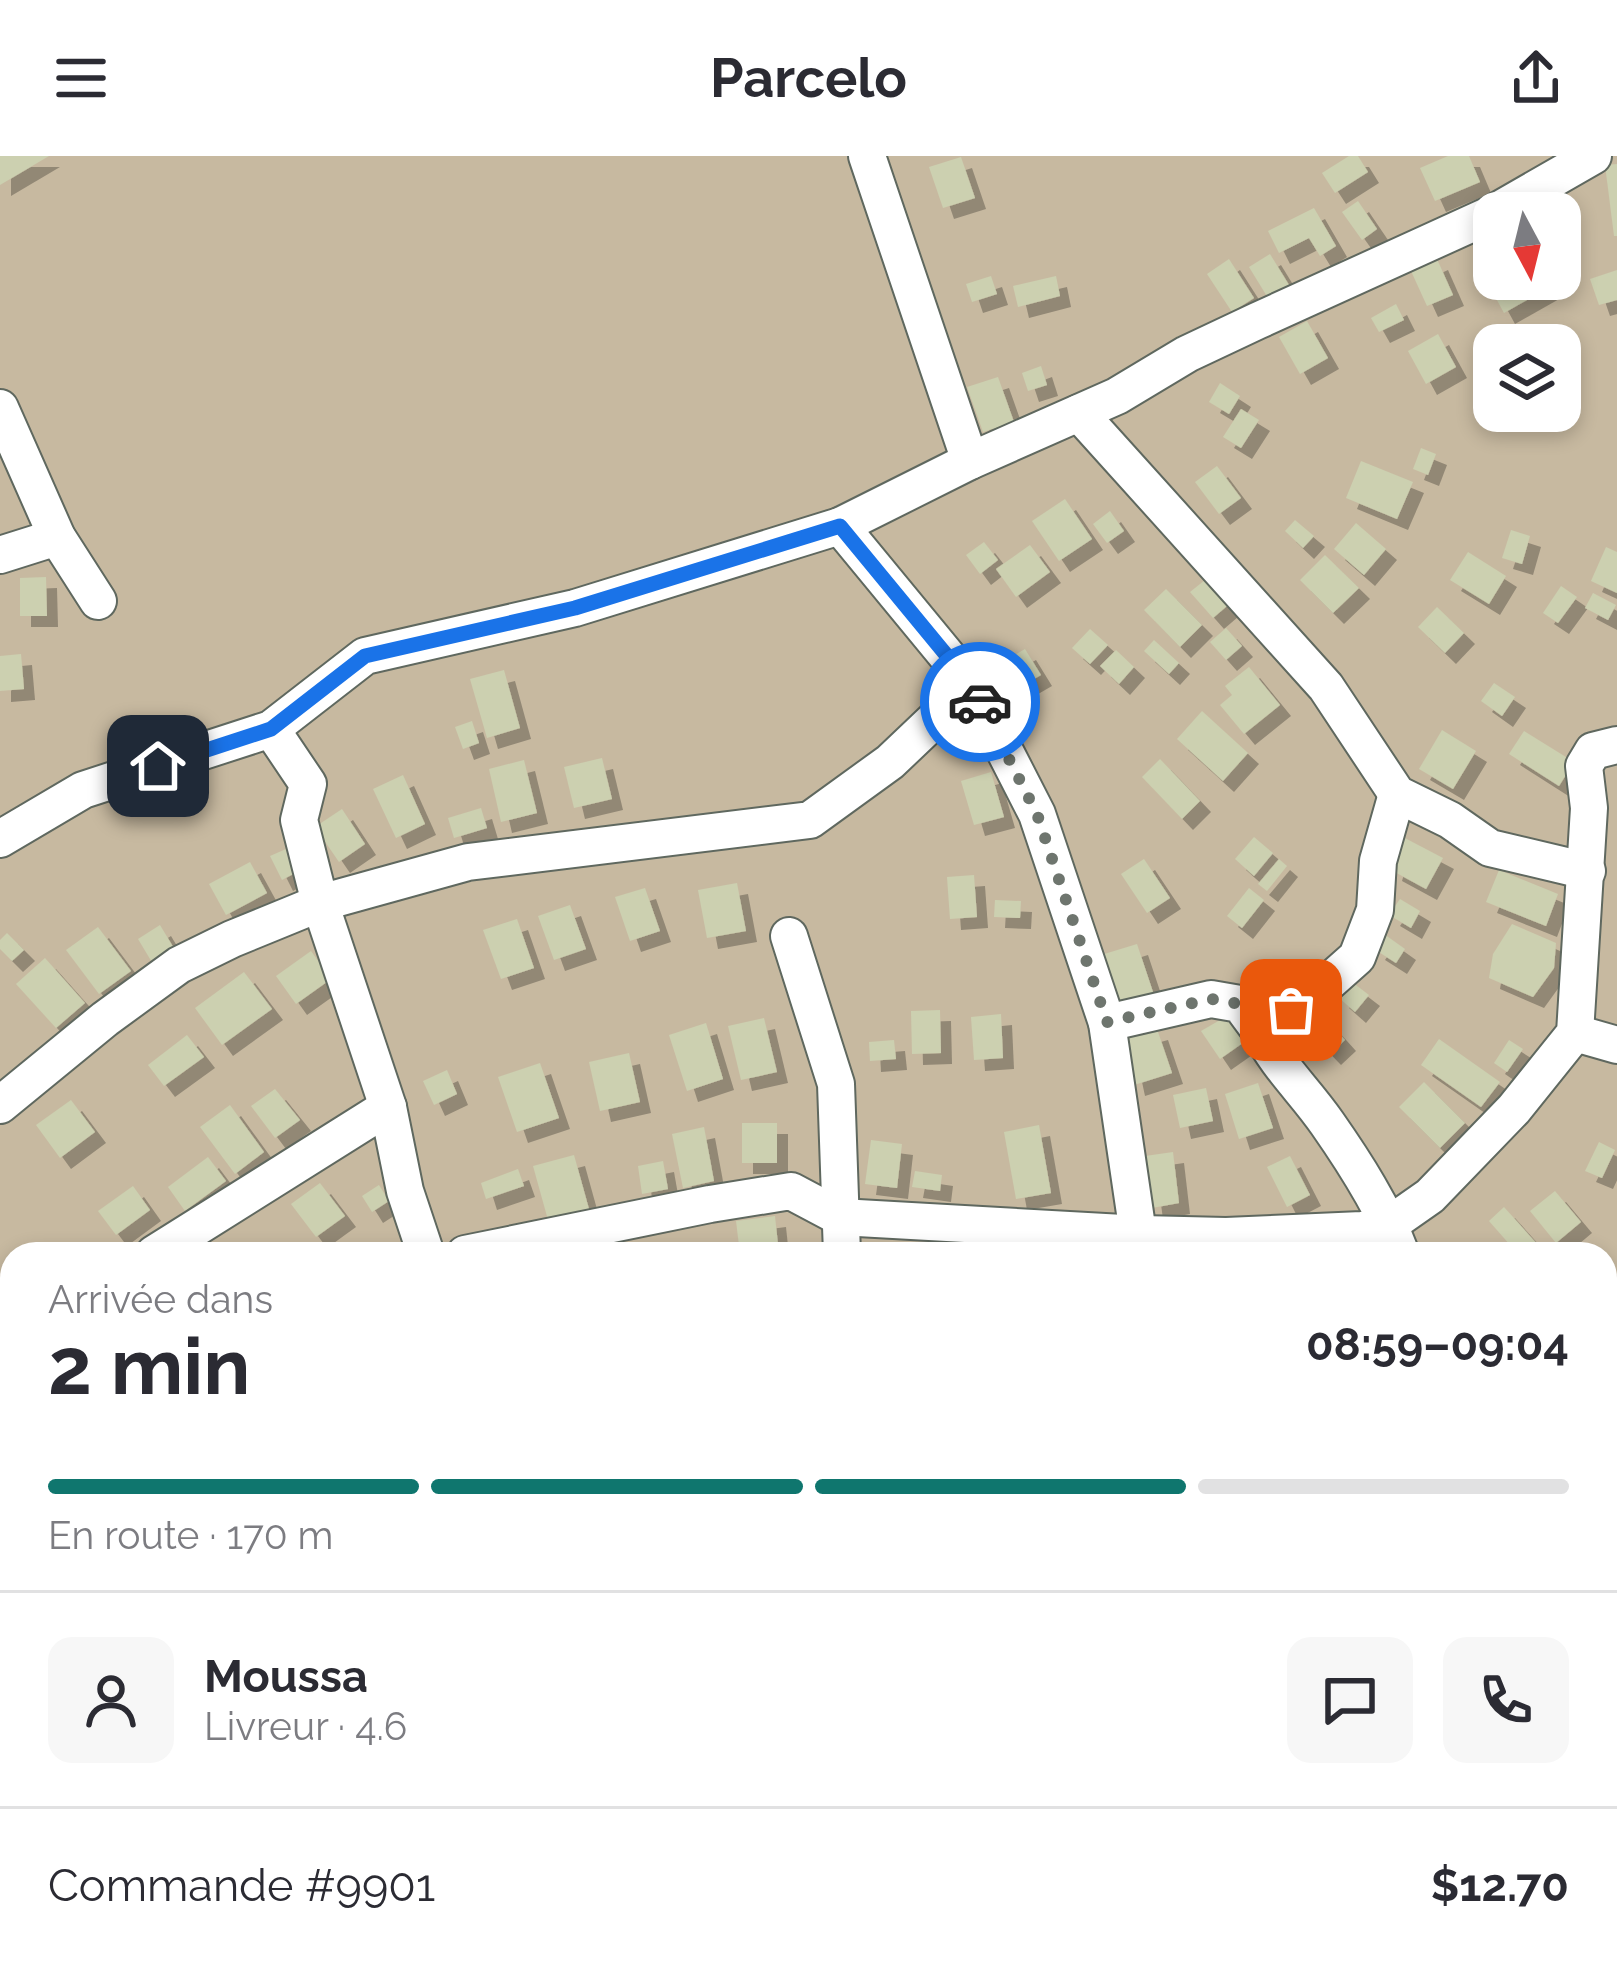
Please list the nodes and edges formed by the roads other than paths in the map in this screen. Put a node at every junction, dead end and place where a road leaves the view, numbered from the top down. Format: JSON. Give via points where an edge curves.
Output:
{"nodes":[{"id":1,"x":867,"y":156,"type":"edge"},
{"id":2,"x":1592,"y":156,"type":"edge"},
{"id":3,"x":0,"y":408,"type":"edge"},
{"id":4,"x":1079,"y":412,"type":"junction"},
{"id":5,"x":970,"y":461,"type":"junction"},
{"id":6,"x":840,"y":526,"type":"junction"},
{"id":7,"x":57,"y":537,"type":"junction"},
{"id":8,"x":0,"y":555,"type":"edge"},
{"id":9,"x":98,"y":601,"type":"dead end"},
{"id":10,"x":971,"y":685,"type":"junction"},
{"id":11,"x":271,"y":729,"type":"junction"},
{"id":12,"x":1617,"y":745,"type":"edge"},
{"id":13,"x":1397,"y":794,"type":"junction"},
{"id":14,"x":0,"y":839,"type":"edge"},
{"id":15,"x":1587,"y":871,"type":"junction"},
{"id":16,"x":320,"y":902,"type":"junction"},
{"id":17,"x":789,"y":936,"type":"dead end"},
{"id":18,"x":1107,"y":1022,"type":"junction"},
{"id":19,"x":1260,"y":1031,"type":"junction"},
{"id":20,"x":1576,"y":1033,"type":"junction"},
{"id":21,"x":1617,"y":1045,"type":"edge"},
{"id":22,"x":0,"y":1105,"type":"edge"},
{"id":23,"x":388,"y":1106,"type":"junction"},
{"id":24,"x":841,"y":1217,"type":"junction"},
{"id":25,"x":1396,"y":1239,"type":"edge"},
{"id":26,"x":173,"y":1242,"type":"edge"},
{"id":27,"x":422,"y":1242,"type":"edge"},
{"id":28,"x":524,"y":1242,"type":"edge"},
{"id":29,"x":842,"y":1242,"type":"edge"},
{"id":30,"x":1119,"y":1242,"type":"edge"},
{"id":31,"x":1141,"y":1242,"type":"edge"},
{"id":32,"x":1162,"y":1242,"type":"edge"}],
"edges":[{"from":1,"to":5,"type":"street"},
{"from":2,"to":4,"type":"street","via":[[1490,215],[1257,320]]},
{"from":3,"to":7,"type":"street"},
{"from":4,"to":5,"type":"street"},
{"from":4,"to":13,"type":"street","via":[[1326,687]]},
{"from":5,"to":6,"type":"street"},
{"from":6,"to":10,"type":"street"},
{"from":6,"to":11,"type":"street","via":[[575,608],[365,656]]},
{"from":7,"to":8,"type":"street"},
{"from":7,"to":9,"type":"street"},
{"from":10,"to":16,"type":"street","via":[[890,762],[810,820],[468,862]]},
{"from":10,"to":18,"type":"street","via":[[1037,814]]},
{"from":11,"to":14,"type":"street","via":[[83,790]]},
{"from":11,"to":16,"type":"street","via":[[308,784],[299,820]]},
{"from":12,"to":15,"type":"street","via":[[1593,751],[1584,766]]},
{"from":13,"to":15,"type":"street","via":[[1490,848]]},
{"from":13,"to":19,"type":"street","via":[[1378,861],[1376,910],[1357,957]]},
{"from":15,"to":20,"type":"street"},
{"from":16,"to":22,"type":"street","via":[[178,965]]},
{"from":16,"to":23,"type":"street"},
{"from":17,"to":24,"type":"street","via":[[836,1084]]},
{"from":18,"to":19,"type":"street","via":[[1211,999],[1240,1004]]},
{"from":18,"to":31,"type":"street"},
{"from":19,"to":25,"type":"street"},
{"from":20,"to":21,"type":"street"},
{"from":20,"to":25,"type":"street"},
{"from":23,"to":26,"type":"street"},
{"from":23,"to":27,"type":"street"},
{"from":24,"to":28,"type":"street","via":[[790,1191]]},
{"from":24,"to":29,"type":"street"},
{"from":24,"to":30,"type":"street"},
{"from":25,"to":32,"type":"street","via":[[1362,1230]]}]}
